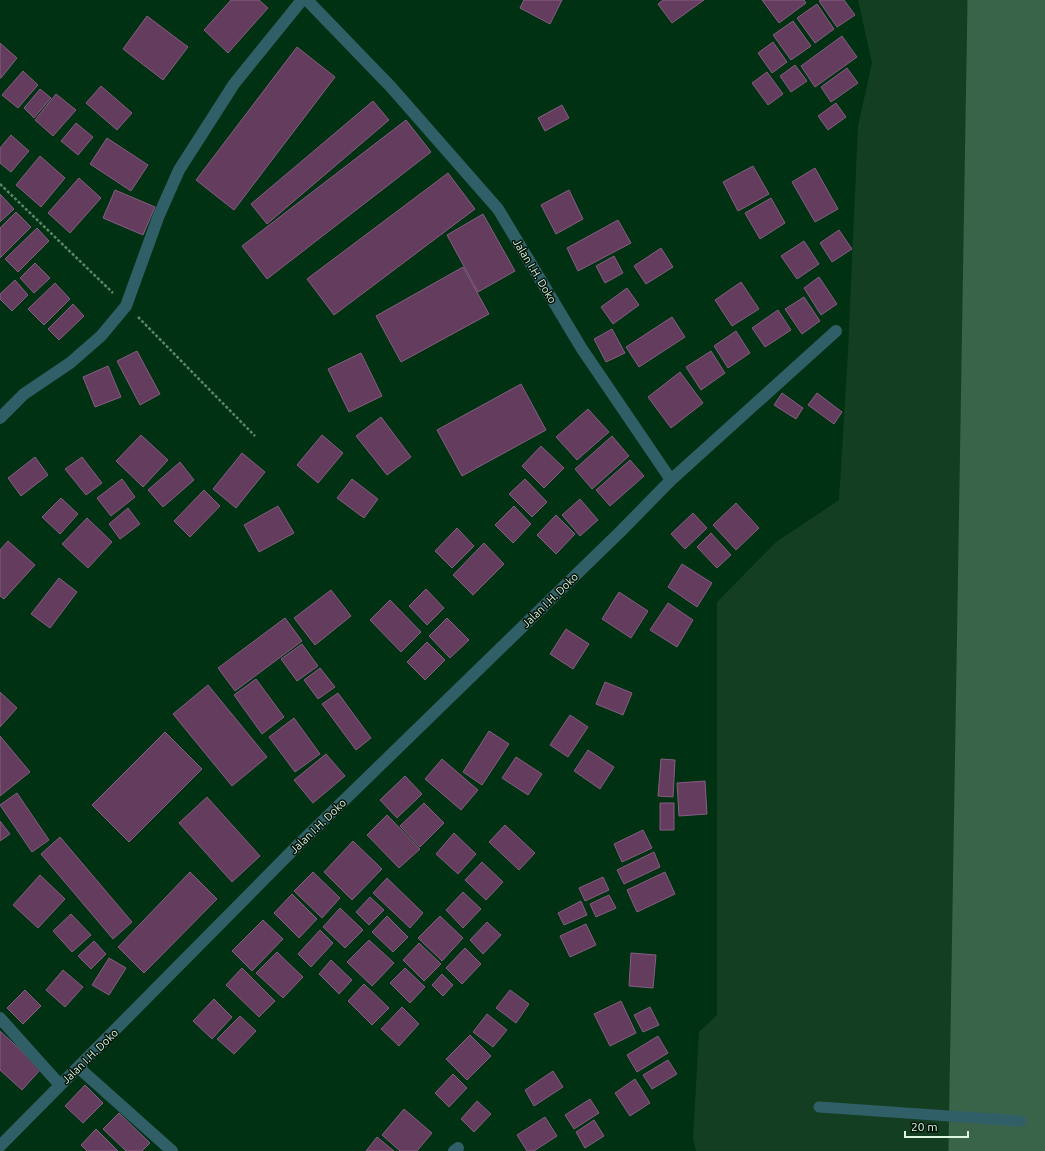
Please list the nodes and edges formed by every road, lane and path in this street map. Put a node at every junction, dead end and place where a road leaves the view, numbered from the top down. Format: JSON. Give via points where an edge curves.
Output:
{"nodes":[{"id":1,"x":302,"y":0,"type":"edge"},
{"id":2,"x":307,"y":0,"type":"edge"},
{"id":3,"x":0,"y":184,"type":"edge"},
{"id":4,"x":126,"y":306,"type":"junction"},
{"id":5,"x":836,"y":331,"type":"dead end"},
{"id":6,"x":0,"y":418,"type":"edge"},
{"id":7,"x":255,"y":436,"type":"dead end"},
{"id":8,"x":671,"y":480,"type":"junction"},
{"id":9,"x":0,"y":1018,"type":"edge"},
{"id":10,"x":79,"y":1068,"type":"junction"},
{"id":11,"x":60,"y":1085,"type":"junction"},
{"id":12,"x":819,"y":1107,"type":"dead end"},
{"id":13,"x":1021,"y":1121,"type":"dead end"},
{"id":14,"x":0,"y":1146,"type":"edge"},
{"id":15,"x":172,"y":1151,"type":"edge"}],
"edges":[{"from":1,"to":4,"type":"street","via":[[234,84],[179,170],[159,215]]},
{"from":2,"to":8,"type":"street","name":"Jalan I.H. Doko","via":[[391,87],[498,209],[582,349]]},
{"from":3,"to":4,"type":"path"},
{"from":4,"to":6,"type":"street","via":[[101,336],[70,363],[24,394]]},
{"from":4,"to":7,"type":"path"},
{"from":5,"to":8,"type":"street"},
{"from":8,"to":10,"type":"street","name":"Jalan I.H. Doko","via":[[296,848]]},
{"from":9,"to":11,"type":"street"},
{"from":10,"to":11,"type":"street","name":"Jalan I.H. Doko"},
{"from":10,"to":15,"type":"street"},
{"from":11,"to":14,"type":"street","name":"Jalan I.H. Doko"},
{"from":12,"to":13,"type":"lane"}]}
